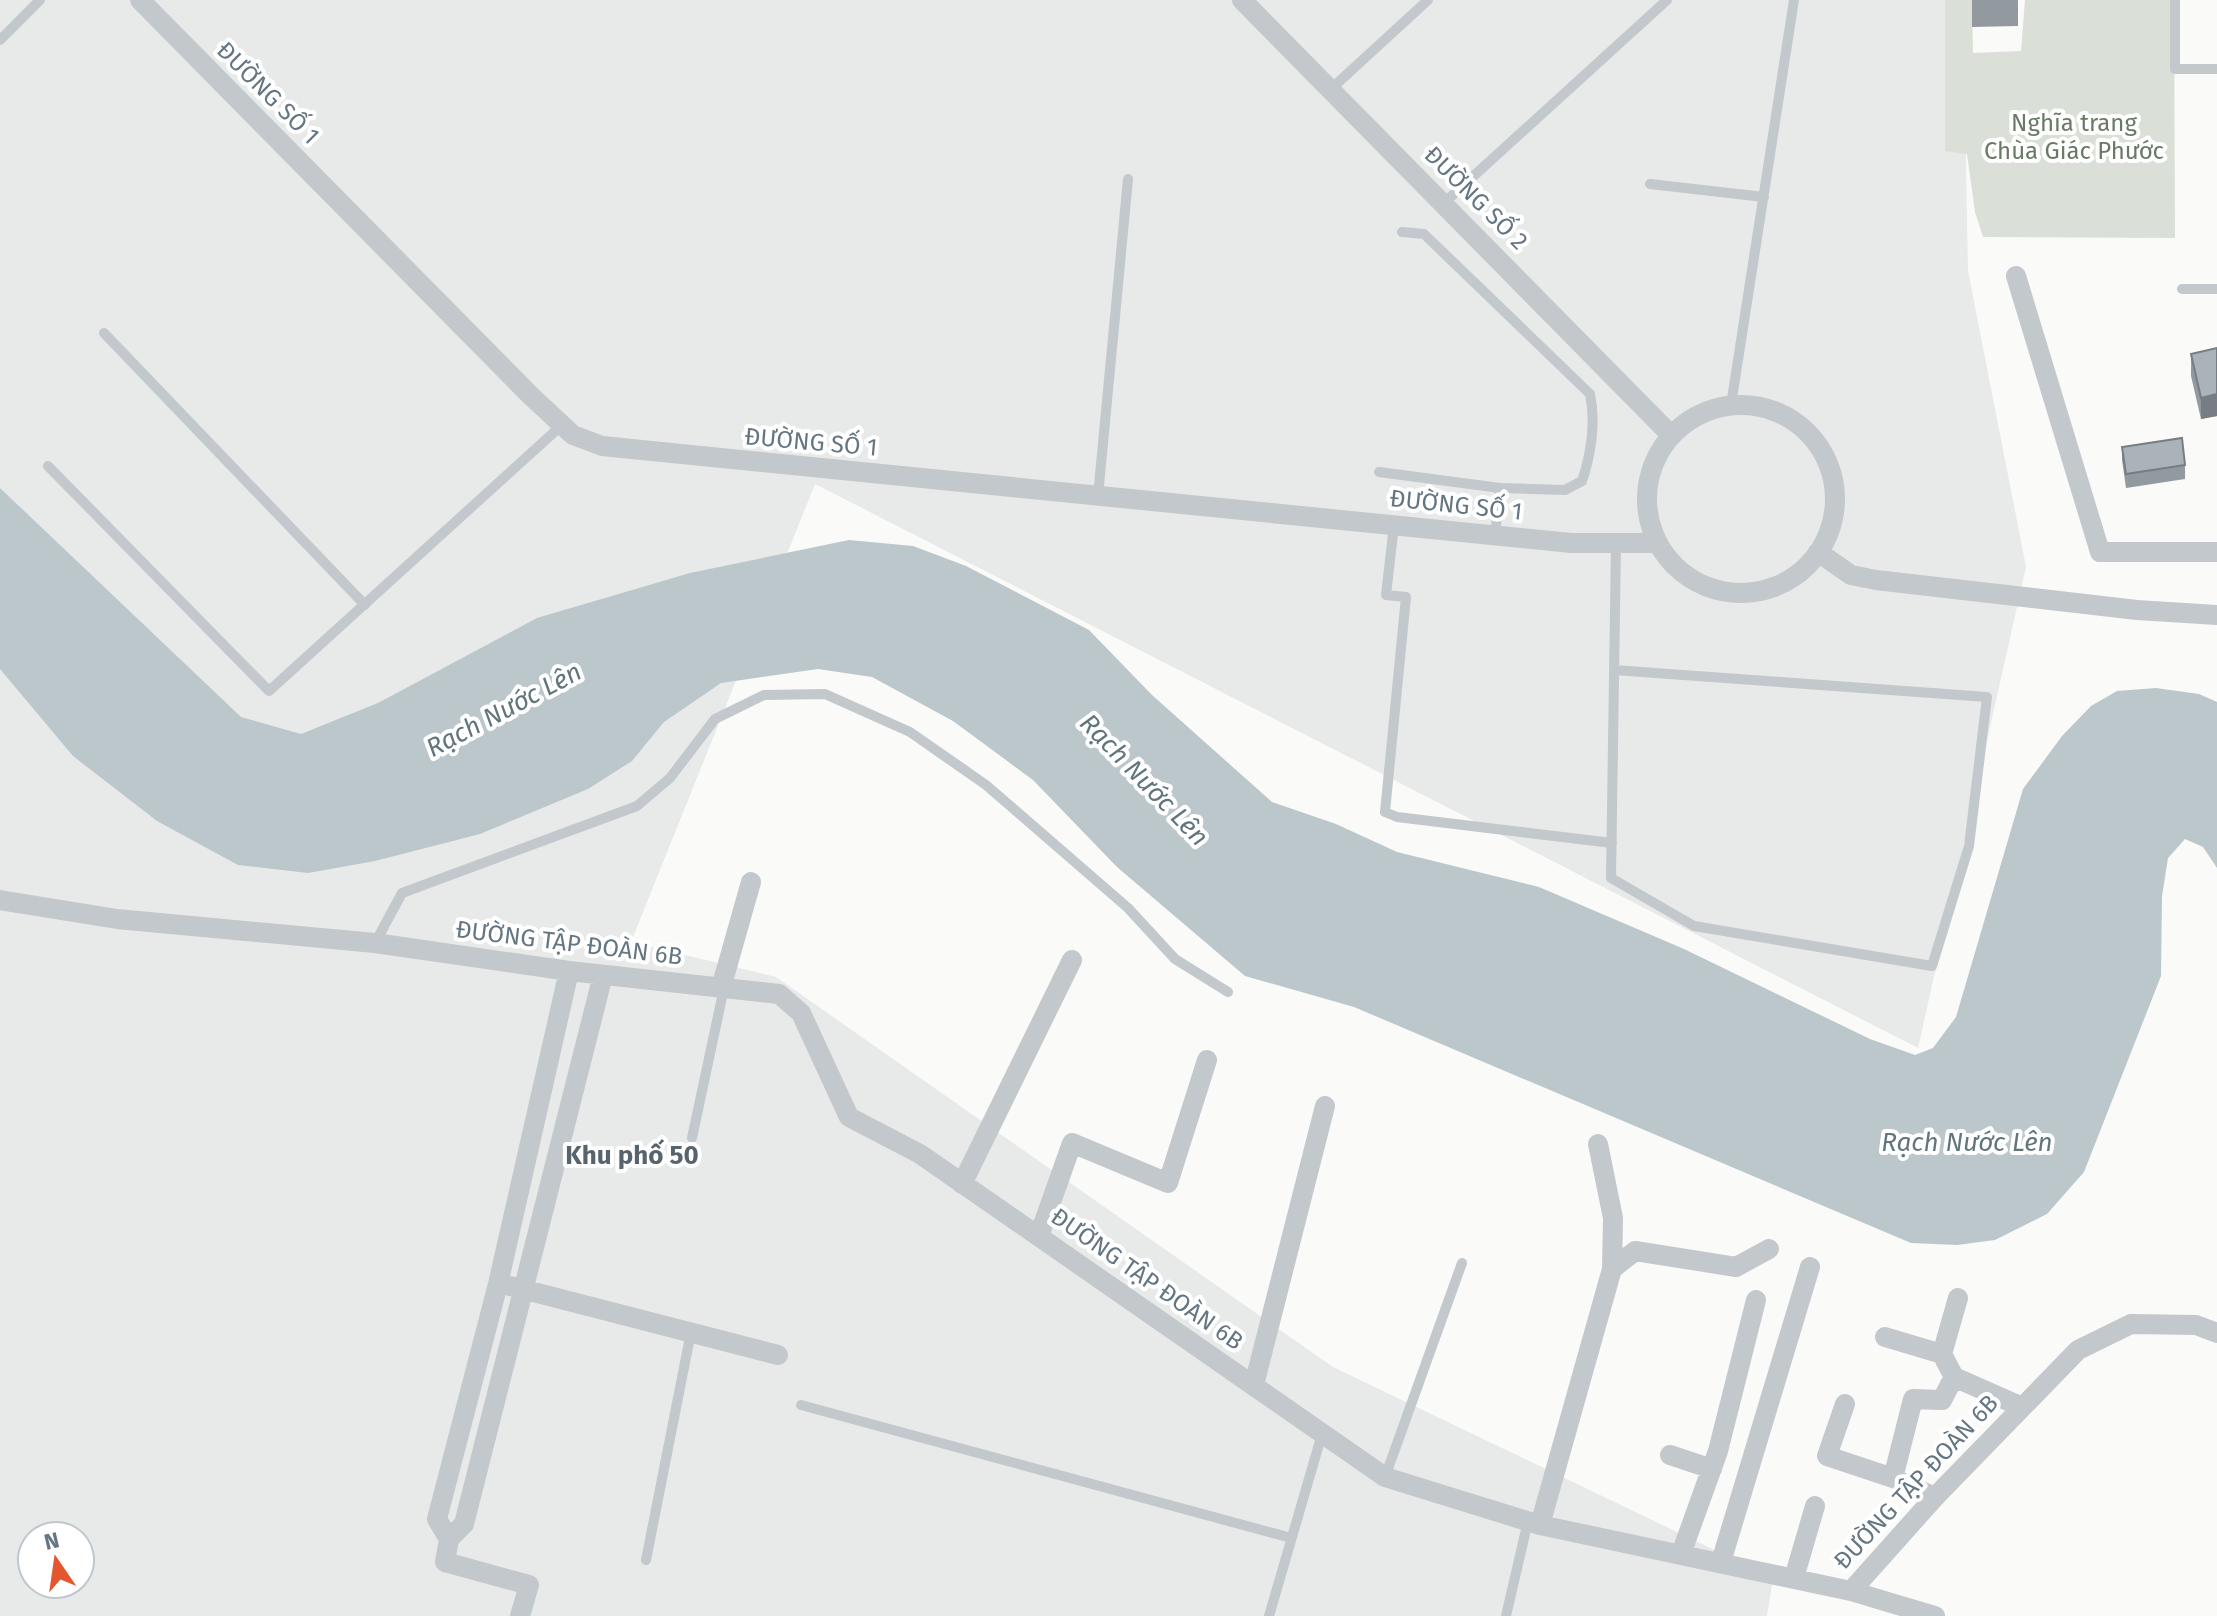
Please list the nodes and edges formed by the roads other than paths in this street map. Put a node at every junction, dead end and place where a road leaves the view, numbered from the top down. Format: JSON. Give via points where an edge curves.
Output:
{"nodes":[{"id":1,"x":40,"y":0,"type":"edge"},
{"id":2,"x":140,"y":0,"type":"edge"},
{"id":3,"x":1242,"y":0,"type":"edge"},
{"id":4,"x":1428,"y":0,"type":"edge"},
{"id":5,"x":1667,"y":0,"type":"edge"},
{"id":6,"x":1794,"y":0,"type":"edge"},
{"id":7,"x":2175,"y":0,"type":"edge"},
{"id":8,"x":0,"y":40,"type":"edge"},
{"id":9,"x":2217,"y":69,"type":"edge"},
{"id":10,"x":1331,"y":89,"type":"junction"},
{"id":11,"x":1128,"y":179,"type":"dead end"},
{"id":12,"x":1650,"y":184,"type":"dead end"},
{"id":13,"x":1764,"y":197,"type":"junction"},
{"id":14,"x":1444,"y":203,"type":"junction"},
{"id":15,"x":1402,"y":232,"type":"dead end"},
{"id":16,"x":2016,"y":276,"type":"dead end"},
{"id":17,"x":2182,"y":289,"type":"dead end"},
{"id":18,"x":2217,"y":289,"type":"edge"},
{"id":19,"x":104,"y":333,"type":"dead end"},
{"id":20,"x":1731,"y":405,"type":"junction"},
{"id":21,"x":562,"y":425,"type":"junction"},
{"id":22,"x":1671,"y":435,"type":"junction"},
{"id":23,"x":48,"y":466,"type":"dead end"},
{"id":24,"x":1379,"y":472,"type":"dead end"},
{"id":25,"x":1500,"y":488,"type":"junction"},
{"id":26,"x":1098,"y":496,"type":"junction"},
{"id":27,"x":1394,"y":525,"type":"junction"},
{"id":28,"x":1495,"y":535,"type":"junction"},
{"id":29,"x":1616,"y":543,"type":"junction"},
{"id":30,"x":1657,"y":543,"type":"junction"},
{"id":31,"x":1818,"y":552,"type":"junction"},
{"id":32,"x":2217,"y":552,"type":"edge"},
{"id":33,"x":365,"y":605,"type":"junction"},
{"id":34,"x":2217,"y":615,"type":"edge"},
{"id":35,"x":1614,"y":670,"type":"junction"},
{"id":36,"x":1612,"y":843,"type":"junction"},
{"id":37,"x":751,"y":882,"type":"dead end"},
{"id":38,"x":0,"y":900,"type":"edge"},
{"id":39,"x":375,"y":943,"type":"junction"},
{"id":40,"x":1072,"y":960,"type":"dead end"},
{"id":41,"x":569,"y":971,"type":"junction"},
{"id":42,"x":603,"y":975,"type":"junction"},
{"id":43,"x":722,"y":988,"type":"junction"},
{"id":44,"x":1228,"y":992,"type":"dead end"},
{"id":45,"x":1207,"y":1060,"type":"dead end"},
{"id":46,"x":1325,"y":1106,"type":"dead end"},
{"id":47,"x":692,"y":1138,"type":"dead end"},
{"id":48,"x":1598,"y":1144,"type":"dead end"},
{"id":49,"x":962,"y":1184,"type":"junction"},
{"id":50,"x":1039,"y":1236,"type":"junction"},
{"id":51,"x":1769,"y":1249,"type":"dead end"},
{"id":52,"x":1462,"y":1263,"type":"dead end"},
{"id":53,"x":1810,"y":1267,"type":"dead end"},
{"id":54,"x":1612,"y":1269,"type":"junction"},
{"id":55,"x":498,"y":1284,"type":"junction"},
{"id":56,"x":524,"y":1288,"type":"junction"},
{"id":57,"x":1958,"y":1298,"type":"dead end"},
{"id":58,"x":1756,"y":1300,"type":"dead end"},
{"id":59,"x":691,"y":1332,"type":"junction"},
{"id":60,"x":2217,"y":1333,"type":"edge"},
{"id":61,"x":1885,"y":1337,"type":"dead end"},
{"id":62,"x":1942,"y":1354,"type":"junction"},
{"id":63,"x":778,"y":1355,"type":"dead end"},
{"id":64,"x":1954,"y":1377,"type":"junction"},
{"id":65,"x":1254,"y":1385,"type":"junction"},
{"id":66,"x":1845,"y":1404,"type":"dead end"},
{"id":67,"x":801,"y":1405,"type":"dead end"},
{"id":68,"x":2022,"y":1407,"type":"junction"},
{"id":69,"x":1322,"y":1433,"type":"junction"},
{"id":70,"x":1670,"y":1455,"type":"dead end"},
{"id":71,"x":1712,"y":1469,"type":"junction"},
{"id":72,"x":1385,"y":1477,"type":"junction"},
{"id":73,"x":1893,"y":1478,"type":"junction"},
{"id":74,"x":1935,"y":1497,"type":"junction"},
{"id":75,"x":1815,"y":1506,"type":"dead end"},
{"id":76,"x":1534,"y":1523,"type":"junction"},
{"id":77,"x":1291,"y":1538,"type":"junction"},
{"id":78,"x":449,"y":1539,"type":"junction"},
{"id":79,"x":1681,"y":1554,"type":"junction"},
{"id":80,"x":646,"y":1560,"type":"dead end"},
{"id":81,"x":1721,"y":1562,"type":"junction"},
{"id":82,"x":1794,"y":1578,"type":"junction"},
{"id":83,"x":1851,"y":1591,"type":"junction"},
{"id":84,"x":1892,"y":1609,"type":"edge"},
{"id":85,"x":520,"y":1616,"type":"edge"},
{"id":86,"x":1269,"y":1616,"type":"edge"},
{"id":87,"x":1506,"y":1616,"type":"edge"},
{"id":88,"x":1935,"y":1616,"type":"edge"}],
"edges":[{"from":1,"to":8,"type":"lane"},
{"from":2,"to":21,"type":"street","name":"ĐƯỜNG SỐ 1"},
{"from":3,"to":10,"type":"street","name":"ĐƯỜNG SỐ 2"},
{"from":4,"to":10,"type":"lane"},
{"from":5,"to":14,"type":"lane"},
{"from":6,"to":13,"type":"lane"},
{"from":7,"to":9,"type":"lane","via":[[2175,69]]},
{"from":10,"to":14,"type":"street","name":"ĐƯỜNG SỐ 2"},
{"from":11,"to":26,"type":"lane"},
{"from":12,"to":13,"type":"lane"},
{"from":13,"to":20,"type":"lane"},
{"from":14,"to":22,"type":"street","name":"ĐƯỜNG SỐ 2"},
{"from":15,"to":25,"type":"lane","via":[[1424,234],[1590,394],[1593,409],[1582,481],[1565,490]]},
{"from":16,"to":32,"type":"street","via":[[2100,552]]},
{"from":17,"to":18,"type":"lane"},
{"from":19,"to":33,"type":"lane"},
{"from":20,"to":22,"type":"street","via":[[1693,417]]},
{"from":20,"to":31,"type":"street","via":[[1781,414],[1807,430],[1820,446],[1832,474],[1836,504]]},
{"from":21,"to":26,"type":"street","name":"ĐƯỜNG SỐ 1","via":[[602,446]]},
{"from":21,"to":33,"type":"lane"},
{"from":22,"to":30,"type":"street","via":[[1647,483],[1646,503]]},
{"from":23,"to":33,"type":"lane","via":[[269,691]]},
{"from":24,"to":25,"type":"lane"},
{"from":25,"to":28,"type":"lane"},
{"from":26,"to":27,"type":"street","name":"ĐƯỜNG SỐ 1"},
{"from":27,"to":28,"type":"street","name":"ĐƯỜNG SỐ 1"},
{"from":27,"to":36,"type":"lane","via":[[1386,595],[1406,597],[1385,812]]},
{"from":28,"to":29,"type":"street","name":"ĐƯỜNG SỐ 1"},
{"from":29,"to":30,"type":"street","name":"ĐƯỜNG SỐ 1"},
{"from":29,"to":35,"type":"lane"},
{"from":30,"to":31,"type":"street","via":[[1692,579],[1740,593],[1780,584]]},
{"from":31,"to":34,"type":"street","via":[[1851,575],[1876,580]]},
{"from":35,"to":36,"type":"lane"},
{"from":35,"to":36,"type":"lane","via":[[1987,697],[1969,846],[1932,966],[1694,926],[1611,878]]},
{"from":37,"to":43,"type":"street"},
{"from":38,"to":39,"type":"street","name":"ĐƯỜNG TẬP ĐOÀN 6B","via":[[117,919]]},
{"from":39,"to":41,"type":"street","name":"ĐƯỜNG TẬP ĐOÀN 6B"},
{"from":39,"to":44,"type":"lane","via":[[402,893],[637,806],[670,778],[715,719],[764,695],[825,694],[910,732],[986,785],[1128,908],[1175,959]]},
{"from":40,"to":49,"type":"street"},
{"from":41,"to":42,"type":"street","name":"ĐƯỜNG TẬP ĐOÀN 6B"},
{"from":41,"to":55,"type":"street"},
{"from":42,"to":43,"type":"street","name":"ĐƯỜNG TẬP ĐOÀN 6B"},
{"from":42,"to":56,"type":"street"},
{"from":43,"to":47,"type":"lane"},
{"from":43,"to":49,"type":"street","name":"ĐƯỜNG TẬP ĐOÀN 6B","via":[[779,994],[801,1013],[849,1117],[920,1154]]},
{"from":45,"to":50,"type":"street","via":[[1168,1183],[1072,1143]]},
{"from":46,"to":65,"type":"street"},
{"from":48,"to":54,"type":"street","via":[[1613,1218]]},
{"from":49,"to":50,"type":"street","name":"ĐƯỜNG TẬP ĐOÀN 6B"},
{"from":50,"to":65,"type":"street","name":"ĐƯỜNG TẬP ĐOÀN 6B"},
{"from":51,"to":54,"type":"street","via":[[1736,1267],[1635,1251]]},
{"from":52,"to":72,"type":"lane"},
{"from":53,"to":81,"type":"street"},
{"from":54,"to":76,"type":"street"},
{"from":55,"to":56,"type":"street"},
{"from":55,"to":78,"type":"street","via":[[437,1519]]},
{"from":56,"to":59,"type":"street"},
{"from":56,"to":78,"type":"street","via":[[464,1524]]},
{"from":57,"to":62,"type":"street"},
{"from":58,"to":71,"type":"street"},
{"from":59,"to":63,"type":"street"},
{"from":59,"to":80,"type":"lane"},
{"from":60,"to":68,"type":"street","name":"ĐƯỜNG TẬP ĐOÀN 6B","via":[[2196,1325],[2131,1324],[2078,1350]]},
{"from":61,"to":62,"type":"street"},
{"from":62,"to":64,"type":"street"},
{"from":64,"to":68,"type":"street"},
{"from":64,"to":73,"type":"street","via":[[1942,1400],[1913,1399]]},
{"from":65,"to":69,"type":"street","name":"ĐƯỜNG TẬP ĐOÀN 6B"},
{"from":66,"to":73,"type":"street","via":[[1827,1456]]},
{"from":67,"to":77,"type":"lane"},
{"from":68,"to":74,"type":"street","name":"ĐƯỜNG TẬP ĐOÀN 6B"},
{"from":69,"to":72,"type":"street","name":"ĐƯỜNG TẬP ĐOÀN 6B"},
{"from":69,"to":77,"type":"lane"},
{"from":70,"to":71,"type":"street"},
{"from":71,"to":79,"type":"street"},
{"from":72,"to":76,"type":"street","name":"ĐƯỜNG TẬP ĐOÀN 6B"},
{"from":73,"to":74,"type":"street"},
{"from":74,"to":83,"type":"street","name":"ĐƯỜNG TẬP ĐOÀN 6B"},
{"from":75,"to":82,"type":"street"},
{"from":76,"to":79,"type":"street","name":"ĐƯỜNG TẬP ĐOÀN 6B"},
{"from":76,"to":87,"type":"lane"},
{"from":77,"to":86,"type":"lane"},
{"from":78,"to":85,"type":"street","via":[[445,1562],[529,1585]]},
{"from":79,"to":81,"type":"street","name":"ĐƯỜNG TẬP ĐOÀN 6B"},
{"from":81,"to":82,"type":"street","name":"ĐƯỜNG TẬP ĐOÀN 6B"},
{"from":82,"to":83,"type":"street","name":"ĐƯỜNG TẬP ĐOÀN 6B"},
{"from":83,"to":84,"type":"street"},
{"from":84,"to":88,"type":"street"}]}
